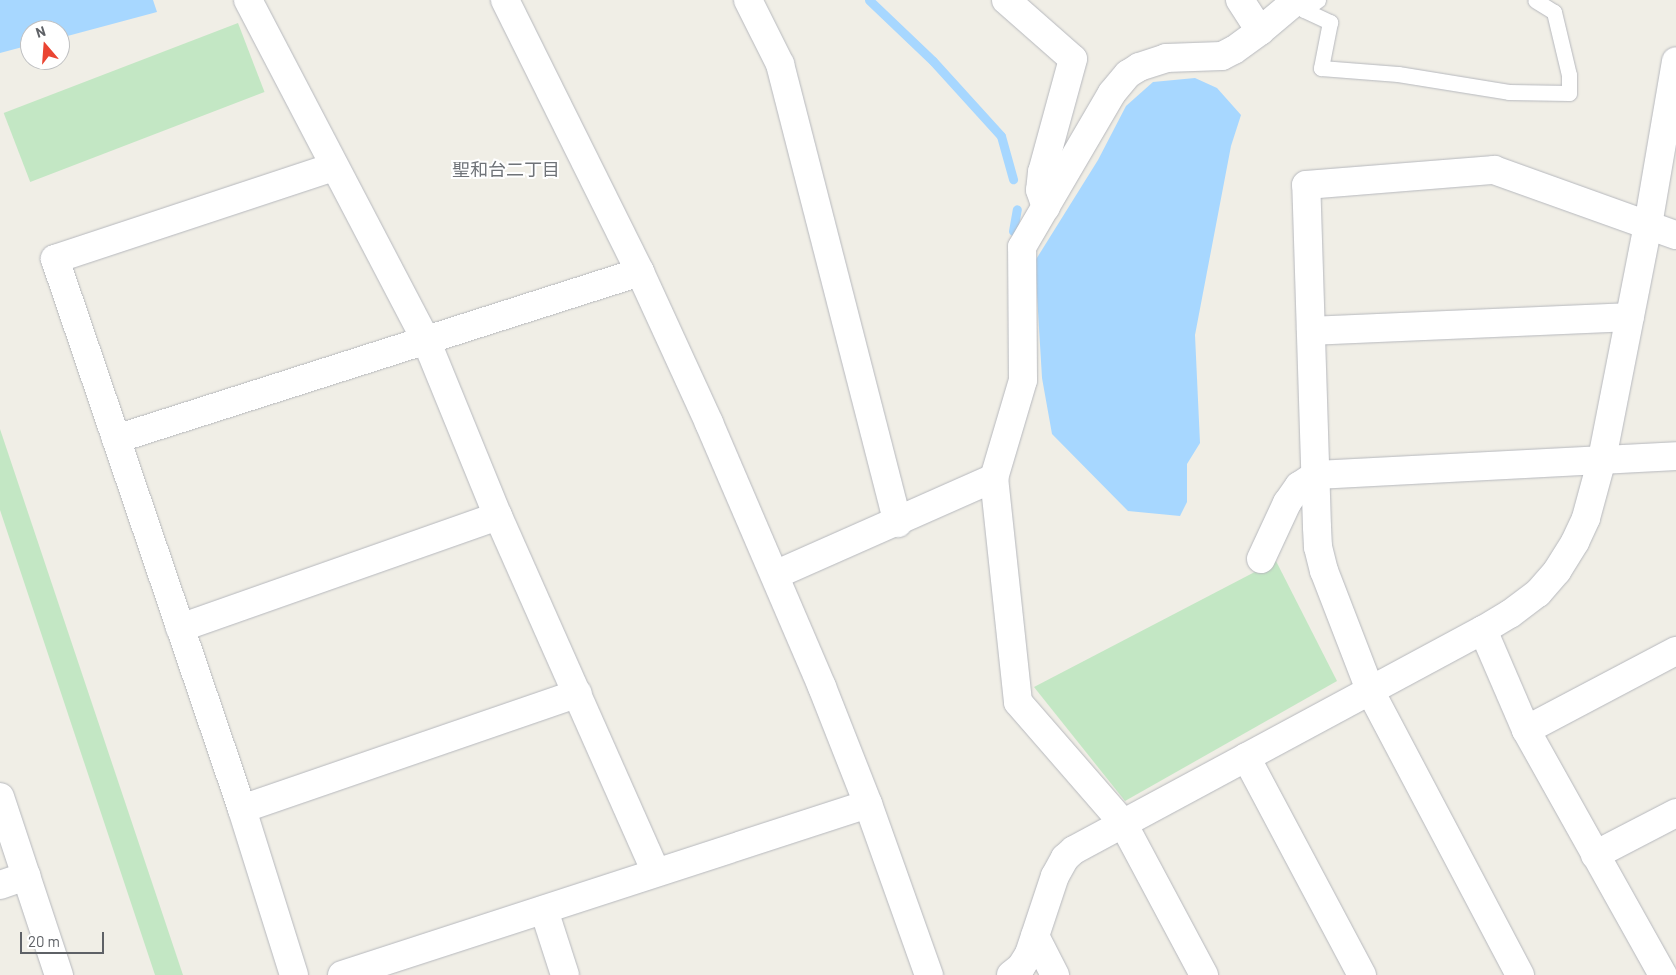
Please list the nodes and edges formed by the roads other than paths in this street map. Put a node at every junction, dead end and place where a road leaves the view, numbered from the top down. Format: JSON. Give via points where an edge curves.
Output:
{"nodes":[{"id":1,"x":248,"y":0,"type":"edge"},
{"id":2,"x":505,"y":0,"type":"edge"},
{"id":3,"x":748,"y":0,"type":"edge"},
{"id":4,"x":1006,"y":0,"type":"edge"},
{"id":5,"x":1240,"y":0,"type":"edge"},
{"id":6,"x":1298,"y":0,"type":"edge"},
{"id":7,"x":1318,"y":0,"type":"edge"},
{"id":8,"x":1535,"y":0,"type":"edge"},
{"id":9,"x":1260,"y":31,"type":"junction"},
{"id":10,"x":1676,"y":61,"type":"edge"},
{"id":11,"x":333,"y":167,"type":"junction"},
{"id":12,"x":1046,"y":207,"type":"junction"},
{"id":13,"x":1648,"y":225,"type":"junction"},
{"id":14,"x":1676,"y":235,"type":"edge"},
{"id":15,"x":640,"y":272,"type":"junction"},
{"id":16,"x":1630,"y":318,"type":"junction"},
{"id":17,"x":1311,"y":331,"type":"junction"},
{"id":18,"x":426,"y":340,"type":"junction"},
{"id":19,"x":116,"y":439,"type":"junction"},
{"id":20,"x":1676,"y":456,"type":"edge"},
{"id":21,"x":1602,"y":459,"type":"junction"},
{"id":22,"x":1316,"y":475,"type":"junction"},
{"id":23,"x":994,"y":478,"type":"junction"},
{"id":24,"x":498,"y":516,"type":"junction"},
{"id":25,"x":898,"y":523,"type":"junction"},
{"id":26,"x":1261,"y":559,"type":"dead end"},
{"id":27,"x":775,"y":575,"type":"junction"},
{"id":28,"x":180,"y":628,"type":"junction"},
{"id":29,"x":1483,"y":630,"type":"junction"},
{"id":30,"x":1676,"y":651,"type":"edge"},
{"id":31,"x":1370,"y":690,"type":"junction"},
{"id":32,"x":578,"y":693,"type":"junction"},
{"id":33,"x":1526,"y":730,"type":"junction"},
{"id":34,"x":1246,"y":757,"type":"junction"},
{"id":35,"x":0,"y":797,"type":"edge"},
{"id":36,"x":868,"y":804,"type":"junction"},
{"id":37,"x":242,"y":809,"type":"junction"},
{"id":38,"x":1676,"y":813,"type":"edge"},
{"id":39,"x":1123,"y":823,"type":"junction"},
{"id":40,"x":1595,"y":855,"type":"junction"},
{"id":41,"x":656,"y":872,"type":"junction"},
{"id":42,"x":26,"y":876,"type":"junction"},
{"id":43,"x":0,"y":885,"type":"edge"},
{"id":44,"x":544,"y":910,"type":"junction"},
{"id":45,"x":1035,"y":936,"type":"junction"},
{"id":46,"x":1676,"y":972,"type":"edge"},
{"id":47,"x":59,"y":975,"type":"edge"},
{"id":48,"x":294,"y":975,"type":"edge"},
{"id":49,"x":342,"y":975,"type":"edge"},
{"id":50,"x":565,"y":975,"type":"edge"},
{"id":51,"x":930,"y":975,"type":"edge"},
{"id":52,"x":1011,"y":975,"type":"edge"},
{"id":53,"x":1055,"y":975,"type":"edge"},
{"id":54,"x":1204,"y":975,"type":"edge"},
{"id":55,"x":1362,"y":975,"type":"edge"},
{"id":56,"x":1520,"y":975,"type":"edge"},
{"id":57,"x":1663,"y":975,"type":"edge"},
{"id":58,"x":1670,"y":975,"type":"edge"}],
"edges":[{"from":1,"to":11,"type":"street"},
{"from":2,"to":15,"type":"street"},
{"from":3,"to":25,"type":"street","via":[[780,64]]},
{"from":4,"to":12,"type":"street","via":[[1073,59],[1042,172],[1040,190]]},
{"from":5,"to":9,"type":"street"},
{"from":6,"to":9,"type":"street"},
{"from":7,"to":8,"type":"lane","via":[[1304,10],[1330,22],[1321,68],[1398,74],[1510,92],[1569,93],[1569,75],[1554,12]]},
{"from":9,"to":12,"type":"street","via":[[1222,56],[1166,58],[1128,74],[1112,93]]},
{"from":10,"to":13,"type":"street"},
{"from":11,"to":18,"type":"street"},
{"from":11,"to":19,"type":"street","via":[[55,259]]},
{"from":12,"to":23,"type":"street","via":[[1022,247],[1023,380]]},
{"from":13,"to":14,"type":"street"},
{"from":13,"to":16,"type":"street"},
{"from":13,"to":17,"type":"street","via":[[1494,170],[1306,185]]},
{"from":15,"to":18,"type":"street"},
{"from":15,"to":27,"type":"street"},
{"from":16,"to":17,"type":"street"},
{"from":16,"to":21,"type":"street"},
{"from":17,"to":22,"type":"street"},
{"from":18,"to":19,"type":"street"},
{"from":18,"to":24,"type":"street"},
{"from":19,"to":28,"type":"street"},
{"from":20,"to":21,"type":"street"},
{"from":21,"to":22,"type":"street"},
{"from":21,"to":29,"type":"street","via":[[1586,518],[1557,571],[1538,593]]},
{"from":22,"to":26,"type":"street","via":[[1299,486],[1287,503]]},
{"from":22,"to":31,"type":"street","via":[[1318,546],[1324,571]]},
{"from":23,"to":25,"type":"street"},
{"from":23,"to":39,"type":"street","via":[[1018,702]]},
{"from":24,"to":28,"type":"street"},
{"from":24,"to":32,"type":"street"},
{"from":25,"to":27,"type":"street"},
{"from":27,"to":36,"type":"street"},
{"from":28,"to":37,"type":"street"},
{"from":29,"to":31,"type":"street"},
{"from":29,"to":33,"type":"street"},
{"from":30,"to":33,"type":"street"},
{"from":31,"to":34,"type":"street"},
{"from":31,"to":56,"type":"street"},
{"from":32,"to":37,"type":"street"},
{"from":32,"to":41,"type":"street"},
{"from":33,"to":40,"type":"street"},
{"from":34,"to":39,"type":"street"},
{"from":34,"to":55,"type":"street"},
{"from":35,"to":42,"type":"street"},
{"from":36,"to":41,"type":"street"},
{"from":36,"to":51,"type":"street"},
{"from":37,"to":48,"type":"street"},
{"from":38,"to":40,"type":"street"},
{"from":39,"to":45,"type":"street","via":[[1065,858],[1055,876]]},
{"from":39,"to":54,"type":"street"},
{"from":40,"to":57,"type":"street"},
{"from":41,"to":44,"type":"street"},
{"from":42,"to":43,"type":"street"},
{"from":42,"to":47,"type":"street"},
{"from":44,"to":49,"type":"street"},
{"from":44,"to":50,"type":"street"},
{"from":45,"to":52,"type":"street","via":[[1029,954]]},
{"from":45,"to":53,"type":"street"},
{"from":46,"to":58,"type":"street"}]}
